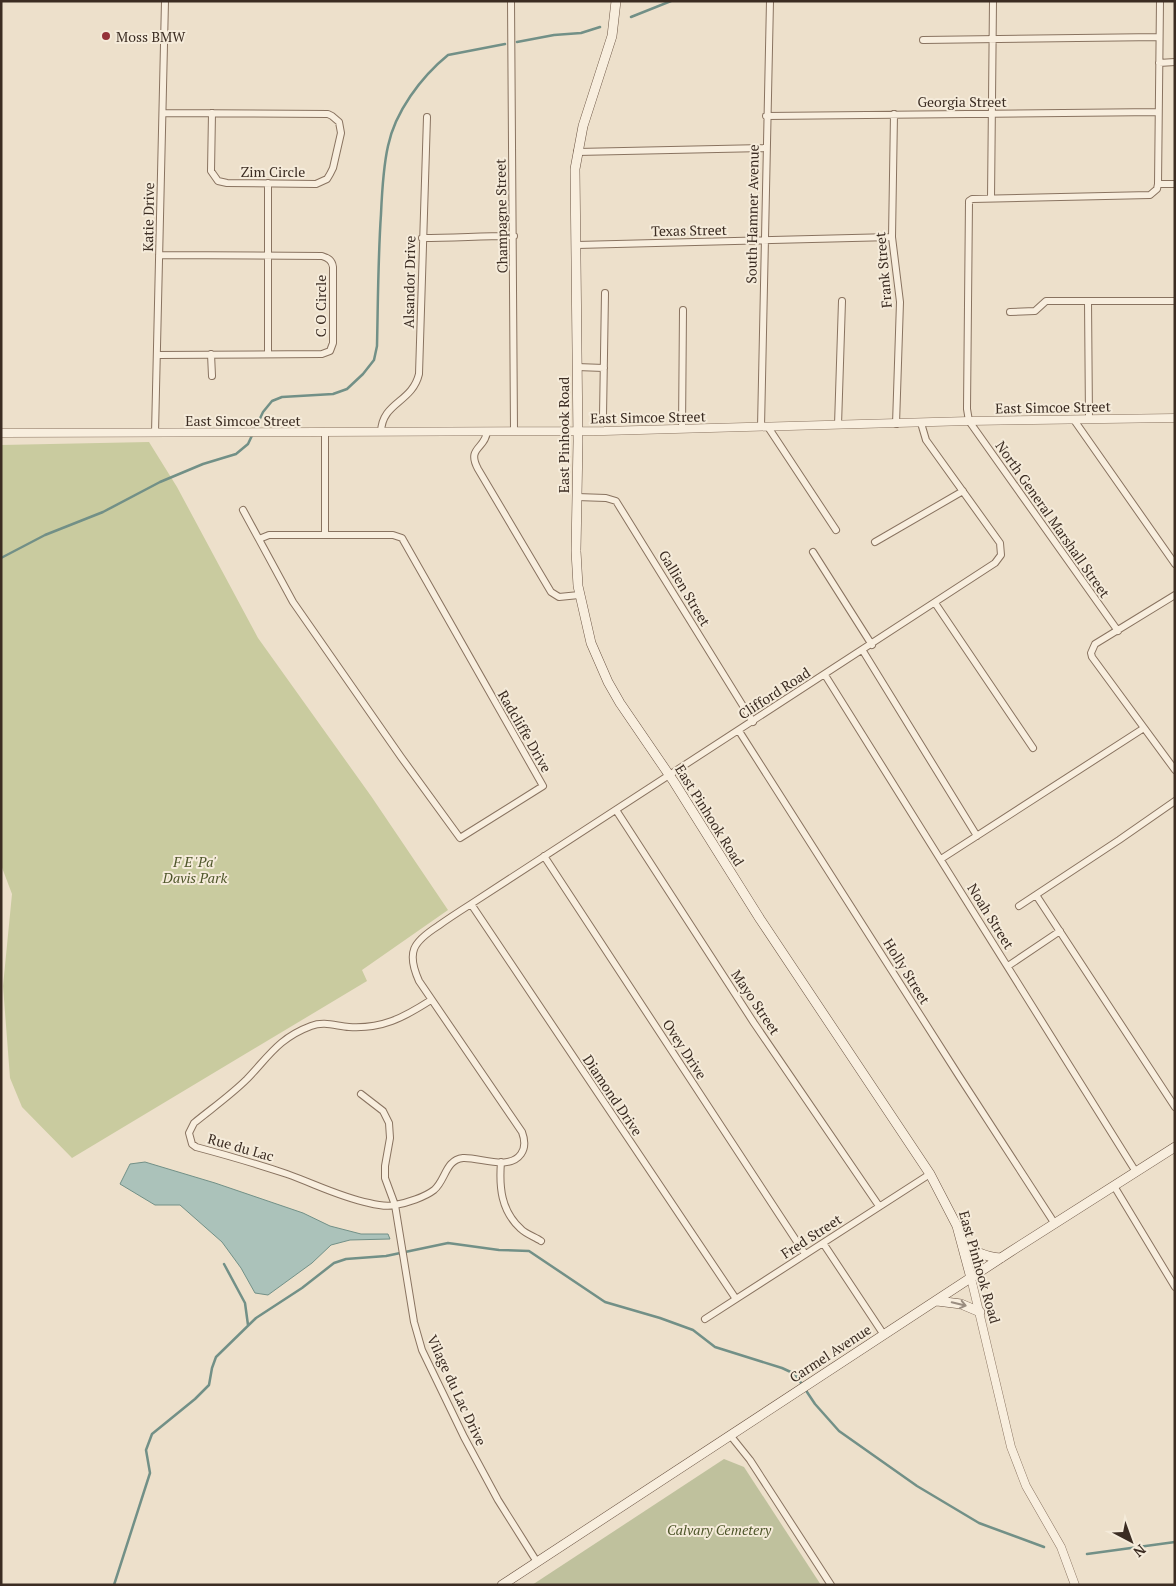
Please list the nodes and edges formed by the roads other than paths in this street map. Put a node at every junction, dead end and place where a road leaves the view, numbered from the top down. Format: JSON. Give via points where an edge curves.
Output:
{"nodes":[{"id":1,"x":166,"y":1,"type":"edge"},
{"id":2,"x":511,"y":1,"type":"edge"},
{"id":3,"x":616,"y":1,"type":"edge"},
{"id":4,"x":770,"y":1,"type":"edge"},
{"id":5,"x":993,"y":1,"type":"edge"},
{"id":6,"x":1160,"y":1,"type":"edge"},
{"id":7,"x":1159,"y":37,"type":"junction"},
{"id":8,"x":992,"y":39,"type":"junction"},
{"id":9,"x":922,"y":40,"type":"dead end"},
{"id":10,"x":1159,"y":62,"type":"junction"},
{"id":11,"x":1175,"y":62,"type":"edge"},
{"id":12,"x":1158,"y":112,"type":"junction"},
{"id":13,"x":212,"y":113,"type":"junction"},
{"id":14,"x":992,"y":113,"type":"junction"},
{"id":15,"x":163,"y":114,"type":"junction"},
{"id":16,"x":894,"y":114,"type":"junction"},
{"id":17,"x":766,"y":116,"type":"junction"},
{"id":18,"x":427,"y":118,"type":"dead end"},
{"id":19,"x":766,"y":148,"type":"junction"},
{"id":20,"x":577,"y":152,"type":"junction"},
{"id":21,"x":268,"y":183,"type":"junction"},
{"id":22,"x":1158,"y":184,"type":"junction"},
{"id":23,"x":1175,"y":184,"type":"edge"},
{"id":24,"x":992,"y":198,"type":"junction"},
{"id":25,"x":514,"y":236,"type":"junction"},
{"id":26,"x":892,"y":237,"type":"junction"},
{"id":27,"x":422,"y":238,"type":"junction"},
{"id":28,"x":764,"y":240,"type":"junction"},
{"id":29,"x":577,"y":245,"type":"junction"},
{"id":30,"x":159,"y":256,"type":"junction"},
{"id":31,"x":267,"y":256,"type":"junction"},
{"id":32,"x":605,"y":293,"type":"dead end"},
{"id":33,"x":842,"y":301,"type":"dead end"},
{"id":34,"x":1175,"y":301,"type":"edge"},
{"id":35,"x":1088,"y":302,"type":"junction"},
{"id":36,"x":683,"y":310,"type":"dead end"},
{"id":37,"x":1010,"y":312,"type":"dead end"},
{"id":38,"x":268,"y":353,"type":"junction"},
{"id":39,"x":211,"y":354,"type":"junction"},
{"id":40,"x":157,"y":355,"type":"junction"},
{"id":41,"x":577,"y":367,"type":"junction"},
{"id":42,"x":604,"y":368,"type":"junction"},
{"id":43,"x":212,"y":376,"type":"dead end"},
{"id":44,"x":603,"y":416,"type":"dead end"},
{"id":45,"x":1175,"y":418,"type":"edge"},
{"id":46,"x":1089,"y":419,"type":"junction"},
{"id":47,"x":1074,"y":420,"type":"junction"},
{"id":48,"x":969,"y":421,"type":"junction"},
{"id":49,"x":921,"y":423,"type":"junction"},
{"id":50,"x":896,"y":424,"type":"junction"},
{"id":51,"x":838,"y":425,"type":"junction"},
{"id":52,"x":764,"y":427,"type":"junction"},
{"id":53,"x":682,"y":429,"type":"junction"},
{"id":54,"x":578,"y":430,"type":"junction"},
{"id":55,"x":488,"y":431,"type":"junction"},
{"id":56,"x":514,"y":431,"type":"junction"},
{"id":57,"x":381,"y":432,"type":"junction"},
{"id":58,"x":1,"y":433,"type":"edge"},
{"id":59,"x":155,"y":433,"type":"junction"},
{"id":60,"x":325,"y":433,"type":"junction"},
{"id":61,"x":963,"y":490,"type":"junction"},
{"id":62,"x":577,"y":497,"type":"junction"},
{"id":63,"x":243,"y":510,"type":"dead end"},
{"id":64,"x":836,"y":530,"type":"dead end"},
{"id":65,"x":325,"y":535,"type":"junction"},
{"id":66,"x":259,"y":539,"type":"junction"},
{"id":67,"x":875,"y":542,"type":"dead end"},
{"id":68,"x":813,"y":552,"type":"dead end"},
{"id":69,"x":1175,"y":564,"type":"edge"},
{"id":70,"x":579,"y":595,"type":"junction"},
{"id":71,"x":1175,"y":595,"type":"edge"},
{"id":72,"x":935,"y":603,"type":"junction"},
{"id":73,"x":1118,"y":631,"type":"junction"},
{"id":74,"x":872,"y":645,"type":"junction"},
{"id":75,"x":863,"y":651,"type":"junction"},
{"id":76,"x":825,"y":674,"type":"junction"},
{"id":77,"x":753,"y":722,"type":"junction"},
{"id":78,"x":1144,"y":728,"type":"junction"},
{"id":79,"x":739,"y":730,"type":"junction"},
{"id":80,"x":1033,"y":748,"type":"dead end"},
{"id":81,"x":1175,"y":770,"type":"edge"},
{"id":82,"x":670,"y":775,"type":"junction"},
{"id":83,"x":1175,"y":801,"type":"edge"},
{"id":84,"x":616,"y":810,"type":"junction"},
{"id":85,"x":977,"y":836,"type":"junction"},
{"id":86,"x":544,"y":856,"type":"junction"},
{"id":87,"x":941,"y":859,"type":"junction"},
{"id":88,"x":1036,"y":895,"type":"junction"},
{"id":89,"x":471,"y":904,"type":"junction"},
{"id":90,"x":1019,"y":906,"type":"dead end"},
{"id":91,"x":1060,"y":931,"type":"junction"},
{"id":92,"x":1008,"y":966,"type":"junction"},
{"id":93,"x":431,"y":1000,"type":"junction"},
{"id":94,"x":361,"y":1094,"type":"dead end"},
{"id":95,"x":1175,"y":1107,"type":"edge"},
{"id":96,"x":1175,"y":1147,"type":"edge"},
{"id":97,"x":501,"y":1162,"type":"junction"},
{"id":98,"x":1136,"y":1172,"type":"junction"},
{"id":99,"x":930,"y":1174,"type":"junction"},
{"id":100,"x":1114,"y":1186,"type":"junction"},
{"id":101,"x":395,"y":1205,"type":"junction"},
{"id":102,"x":879,"y":1206,"type":"junction"},
{"id":103,"x":1055,"y":1224,"type":"junction"},
{"id":104,"x":961,"y":1240,"type":"junction"},
{"id":105,"x":541,"y":1241,"type":"dead end"},
{"id":106,"x":823,"y":1242,"type":"junction"},
{"id":107,"x":805,"y":1254,"type":"junction"},
{"id":108,"x":1002,"y":1258,"type":"junction"},
{"id":109,"x":971,"y":1278,"type":"junction"},
{"id":110,"x":1175,"y":1287,"type":"edge"},
{"id":111,"x":736,"y":1299,"type":"junction"},
{"id":112,"x":937,"y":1301,"type":"junction"},
{"id":113,"x":980,"y":1312,"type":"junction"},
{"id":114,"x":705,"y":1319,"type":"dead end"},
{"id":115,"x":884,"y":1335,"type":"junction"},
{"id":116,"x":730,"y":1436,"type":"junction"},
{"id":117,"x":537,"y":1562,"type":"junction"},
{"id":118,"x":502,"y":1585,"type":"edge"},
{"id":119,"x":831,"y":1585,"type":"edge"},
{"id":120,"x":1075,"y":1585,"type":"edge"}],
"edges":[{"from":1,"to":15,"type":"street","name":"Katie Drive"},
{"from":2,"to":25,"type":"street","name":"Champagne Street"},
{"from":3,"to":20,"type":"main road","name":"East Pinhook Road","via":[[612,36],[582,126]]},
{"from":4,"to":17,"type":"street","name":"South Hamner Avenue"},
{"from":5,"to":8,"type":"street"},
{"from":6,"to":7,"type":"street"},
{"from":7,"to":8,"type":"street"},
{"from":7,"to":10,"type":"street"},
{"from":8,"to":9,"type":"street"},
{"from":8,"to":14,"type":"street"},
{"from":10,"to":11,"type":"street"},
{"from":10,"to":12,"type":"street"},
{"from":12,"to":14,"type":"street","name":"Georgia Street"},
{"from":12,"to":22,"type":"street"},
{"from":13,"to":15,"type":"street","name":"Zim Circle"},
{"from":13,"to":21,"type":"street","name":"Zim Circle","via":[[211,171],[215,179],[226,183]]},
{"from":13,"to":21,"type":"street","name":"Zim Circle","via":[[323,114],[336,119],[341,133],[333,168],[327,179],[316,184]]},
{"from":14,"to":16,"type":"street","name":"Georgia Street"},
{"from":14,"to":24,"type":"street"},
{"from":15,"to":30,"type":"street","name":"Katie Drive"},
{"from":16,"to":17,"type":"street","name":"Georgia Street"},
{"from":16,"to":26,"type":"street","name":"Frank Street"},
{"from":17,"to":19,"type":"street","name":"South Hamner Avenue"},
{"from":18,"to":27,"type":"street","name":"Alsandor Drive"},
{"from":19,"to":20,"type":"street"},
{"from":19,"to":28,"type":"street","name":"South Hamner Avenue"},
{"from":20,"to":29,"type":"main road","name":"East Pinhook Road"},
{"from":21,"to":31,"type":"street"},
{"from":22,"to":23,"type":"street"},
{"from":22,"to":24,"type":"street","via":[[1150,195]]},
{"from":24,"to":48,"type":"street","via":[[969,201]]},
{"from":25,"to":27,"type":"street"},
{"from":25,"to":56,"type":"street","name":"Champagne Street"},
{"from":26,"to":28,"type":"street","name":"Texas Street"},
{"from":26,"to":50,"type":"street","name":"Frank Street","via":[[900,302]]},
{"from":27,"to":57,"type":"street","name":"Alsandor Drive","via":[[419,374],[409,394],[384,418]]},
{"from":28,"to":29,"type":"street","name":"Texas Street"},
{"from":28,"to":52,"type":"street","name":"South Hamner Avenue"},
{"from":29,"to":41,"type":"main road","name":"East Pinhook Road"},
{"from":30,"to":31,"type":"street","name":"C O Circle"},
{"from":30,"to":40,"type":"street","name":"Katie Drive"},
{"from":31,"to":38,"type":"street"},
{"from":31,"to":38,"type":"street","name":"C O Circle","via":[[322,256],[330,259],[333,267],[332,348],[322,354]]},
{"from":32,"to":42,"type":"street"},
{"from":33,"to":51,"type":"street"},
{"from":34,"to":35,"type":"street"},
{"from":35,"to":37,"type":"street","via":[[1046,301],[1035,311]]},
{"from":35,"to":46,"type":"street"},
{"from":36,"to":53,"type":"street"},
{"from":38,"to":39,"type":"street","name":"C O Circle"},
{"from":39,"to":40,"type":"street","name":"C O Circle"},
{"from":39,"to":43,"type":"street"},
{"from":40,"to":59,"type":"street","name":"Katie Drive"},
{"from":41,"to":42,"type":"street"},
{"from":41,"to":54,"type":"main road","name":"East Pinhook Road"},
{"from":42,"to":44,"type":"street"},
{"from":45,"to":46,"type":"street","name":"East Simcoe Street"},
{"from":46,"to":47,"type":"street","name":"East Simcoe Street"},
{"from":47,"to":48,"type":"street","name":"East Simcoe Street"},
{"from":47,"to":69,"type":"street"},
{"from":48,"to":49,"type":"street","name":"East Simcoe Street"},
{"from":48,"to":73,"type":"street","name":"North General Marshall Street"},
{"from":49,"to":50,"type":"street","name":"East Simcoe Street"},
{"from":49,"to":61,"type":"street","name":"Clifford Road","via":[[926,440]]},
{"from":50,"to":51,"type":"street","name":"East Simcoe Street"},
{"from":51,"to":52,"type":"street","name":"East Simcoe Street"},
{"from":52,"to":53,"type":"street","name":"East Simcoe Street"},
{"from":52,"to":64,"type":"street"},
{"from":53,"to":54,"type":"street","name":"East Simcoe Street"},
{"from":54,"to":56,"type":"street","name":"East Simcoe Street"},
{"from":54,"to":62,"type":"main road","name":"East Pinhook Road"},
{"from":55,"to":56,"type":"street","name":"East Simcoe Street"},
{"from":55,"to":57,"type":"street","name":"East Simcoe Street"},
{"from":55,"to":70,"type":"street","via":[[474,454],[474,462],[551,592],[564,598]]},
{"from":57,"to":60,"type":"street","name":"East Simcoe Street"},
{"from":58,"to":59,"type":"street","name":"East Simcoe Street"},
{"from":59,"to":60,"type":"street","name":"East Simcoe Street"},
{"from":60,"to":65,"type":"street"},
{"from":61,"to":67,"type":"street"},
{"from":61,"to":72,"type":"street","name":"Clifford Road","via":[[996,536],[1001,555],[986,570]]},
{"from":62,"to":70,"type":"main road","name":"East Pinhook Road"},
{"from":62,"to":77,"type":"street","name":"Gallien Street","via":[[616,501]]},
{"from":63,"to":66,"type":"street","name":"Radcliffe Drive"},
{"from":65,"to":66,"type":"street","name":"Radcliffe Drive","via":[[269,535]]},
{"from":65,"to":66,"type":"street","name":"Radcliffe Drive","via":[[400,537],[543,786],[460,838],[293,602]]},
{"from":68,"to":74,"type":"street"},
{"from":70,"to":82,"type":"main road","name":"East Pinhook Road","via":[[591,643],[608,682]]},
{"from":71,"to":73,"type":"street"},
{"from":72,"to":74,"type":"street","name":"Clifford Road"},
{"from":72,"to":80,"type":"street"},
{"from":73,"to":78,"type":"street","via":[[1095,644],[1092,657]]},
{"from":74,"to":75,"type":"street","name":"Clifford Road"},
{"from":75,"to":76,"type":"street","name":"Clifford Road"},
{"from":75,"to":85,"type":"street"},
{"from":76,"to":77,"type":"street","name":"Clifford Road"},
{"from":76,"to":87,"type":"street","name":"Noah Street"},
{"from":77,"to":79,"type":"street","name":"Clifford Road"},
{"from":78,"to":81,"type":"street"},
{"from":78,"to":85,"type":"street"},
{"from":79,"to":82,"type":"street","name":"Clifford Road"},
{"from":79,"to":103,"type":"street","name":"Holly Street"},
{"from":82,"to":84,"type":"street","name":"Clifford Road"},
{"from":82,"to":99,"type":"main road","name":"East Pinhook Road","via":[[760,919]]},
{"from":83,"to":88,"type":"street"},
{"from":84,"to":86,"type":"street","name":"Clifford Road"},
{"from":84,"to":102,"type":"street","name":"Mayo Street","via":[[754,1023]]},
{"from":85,"to":87,"type":"street"},
{"from":86,"to":89,"type":"street","name":"Clifford Road"},
{"from":86,"to":107,"type":"street","name":"Ovey Drive"},
{"from":87,"to":92,"type":"street","name":"Noah Street"},
{"from":88,"to":90,"type":"street"},
{"from":88,"to":91,"type":"street"},
{"from":89,"to":93,"type":"street","name":"Clifford Road","via":[[425,934],[415,946],[412,962]]},
{"from":89,"to":111,"type":"street","name":"Diamond Drive"},
{"from":91,"to":92,"type":"street"},
{"from":91,"to":95,"type":"street"},
{"from":92,"to":98,"type":"street","name":"Noah Street"},
{"from":93,"to":97,"type":"street","via":[[522,1132],[525,1141],[520,1156]]},
{"from":93,"to":101,"type":"street","name":"Rue du Lac","via":[[383,1025],[347,1027],[324,1023],[298,1031],[267,1054],[246,1080],[194,1123],[189,1133],[196,1147],[270,1168],[349,1199]]},
{"from":94,"to":101,"type":"street","name":"Vilage du Lac Drive","via":[[386,1116],[390,1138],[385,1178]]},
{"from":96,"to":98,"type":"main road","name":"Carmel Avenue"},
{"from":97,"to":101,"type":"street","name":"Rue du Lac","via":[[454,1160],[435,1189]]},
{"from":97,"to":105,"type":"street","via":[[500,1187],[506,1208],[521,1229]]},
{"from":98,"to":100,"type":"main road","name":"Carmel Avenue"},
{"from":99,"to":102,"type":"street","name":"Fred Street"},
{"from":99,"to":104,"type":"main road","name":"East Pinhook Road"},
{"from":100,"to":103,"type":"main road","name":"Carmel Avenue"},
{"from":100,"to":110,"type":"street"},
{"from":101,"to":117,"type":"street","name":"Vilage du Lac Drive","via":[[414,1322],[422,1350],[498,1500]]},
{"from":102,"to":106,"type":"street","name":"Fred Street"},
{"from":103,"to":108,"type":"main road","name":"Carmel Avenue"},
{"from":104,"to":108,"type":"main road","via":[[977,1253]]},
{"from":104,"to":109,"type":"main road","name":"East Pinhook Road"},
{"from":106,"to":107,"type":"street","name":"Fred Street"},
{"from":106,"to":115,"type":"street"},
{"from":107,"to":111,"type":"street","name":"Fred Street"},
{"from":108,"to":109,"type":"main road","name":"Carmel Avenue"},
{"from":109,"to":112,"type":"main road","name":"Carmel Avenue"},
{"from":109,"to":113,"type":"street","name":"East Pinhook Road"},
{"from":111,"to":114,"type":"street","name":"Fred Street"},
{"from":112,"to":113,"type":"main road","one_way":true,"via":[[960,1304]]},
{"from":112,"to":115,"type":"main road","name":"Carmel Avenue"},
{"from":113,"to":120,"type":"street","name":"East Pinhook Road","via":[[1010,1447],[1026,1486],[1061,1547]]},
{"from":115,"to":116,"type":"main road","name":"Carmel Avenue"},
{"from":116,"to":117,"type":"main road","name":"Carmel Avenue"},
{"from":116,"to":119,"type":"street","via":[[750,1460]]},
{"from":117,"to":118,"type":"main road","name":"Carmel Avenue"}]}
